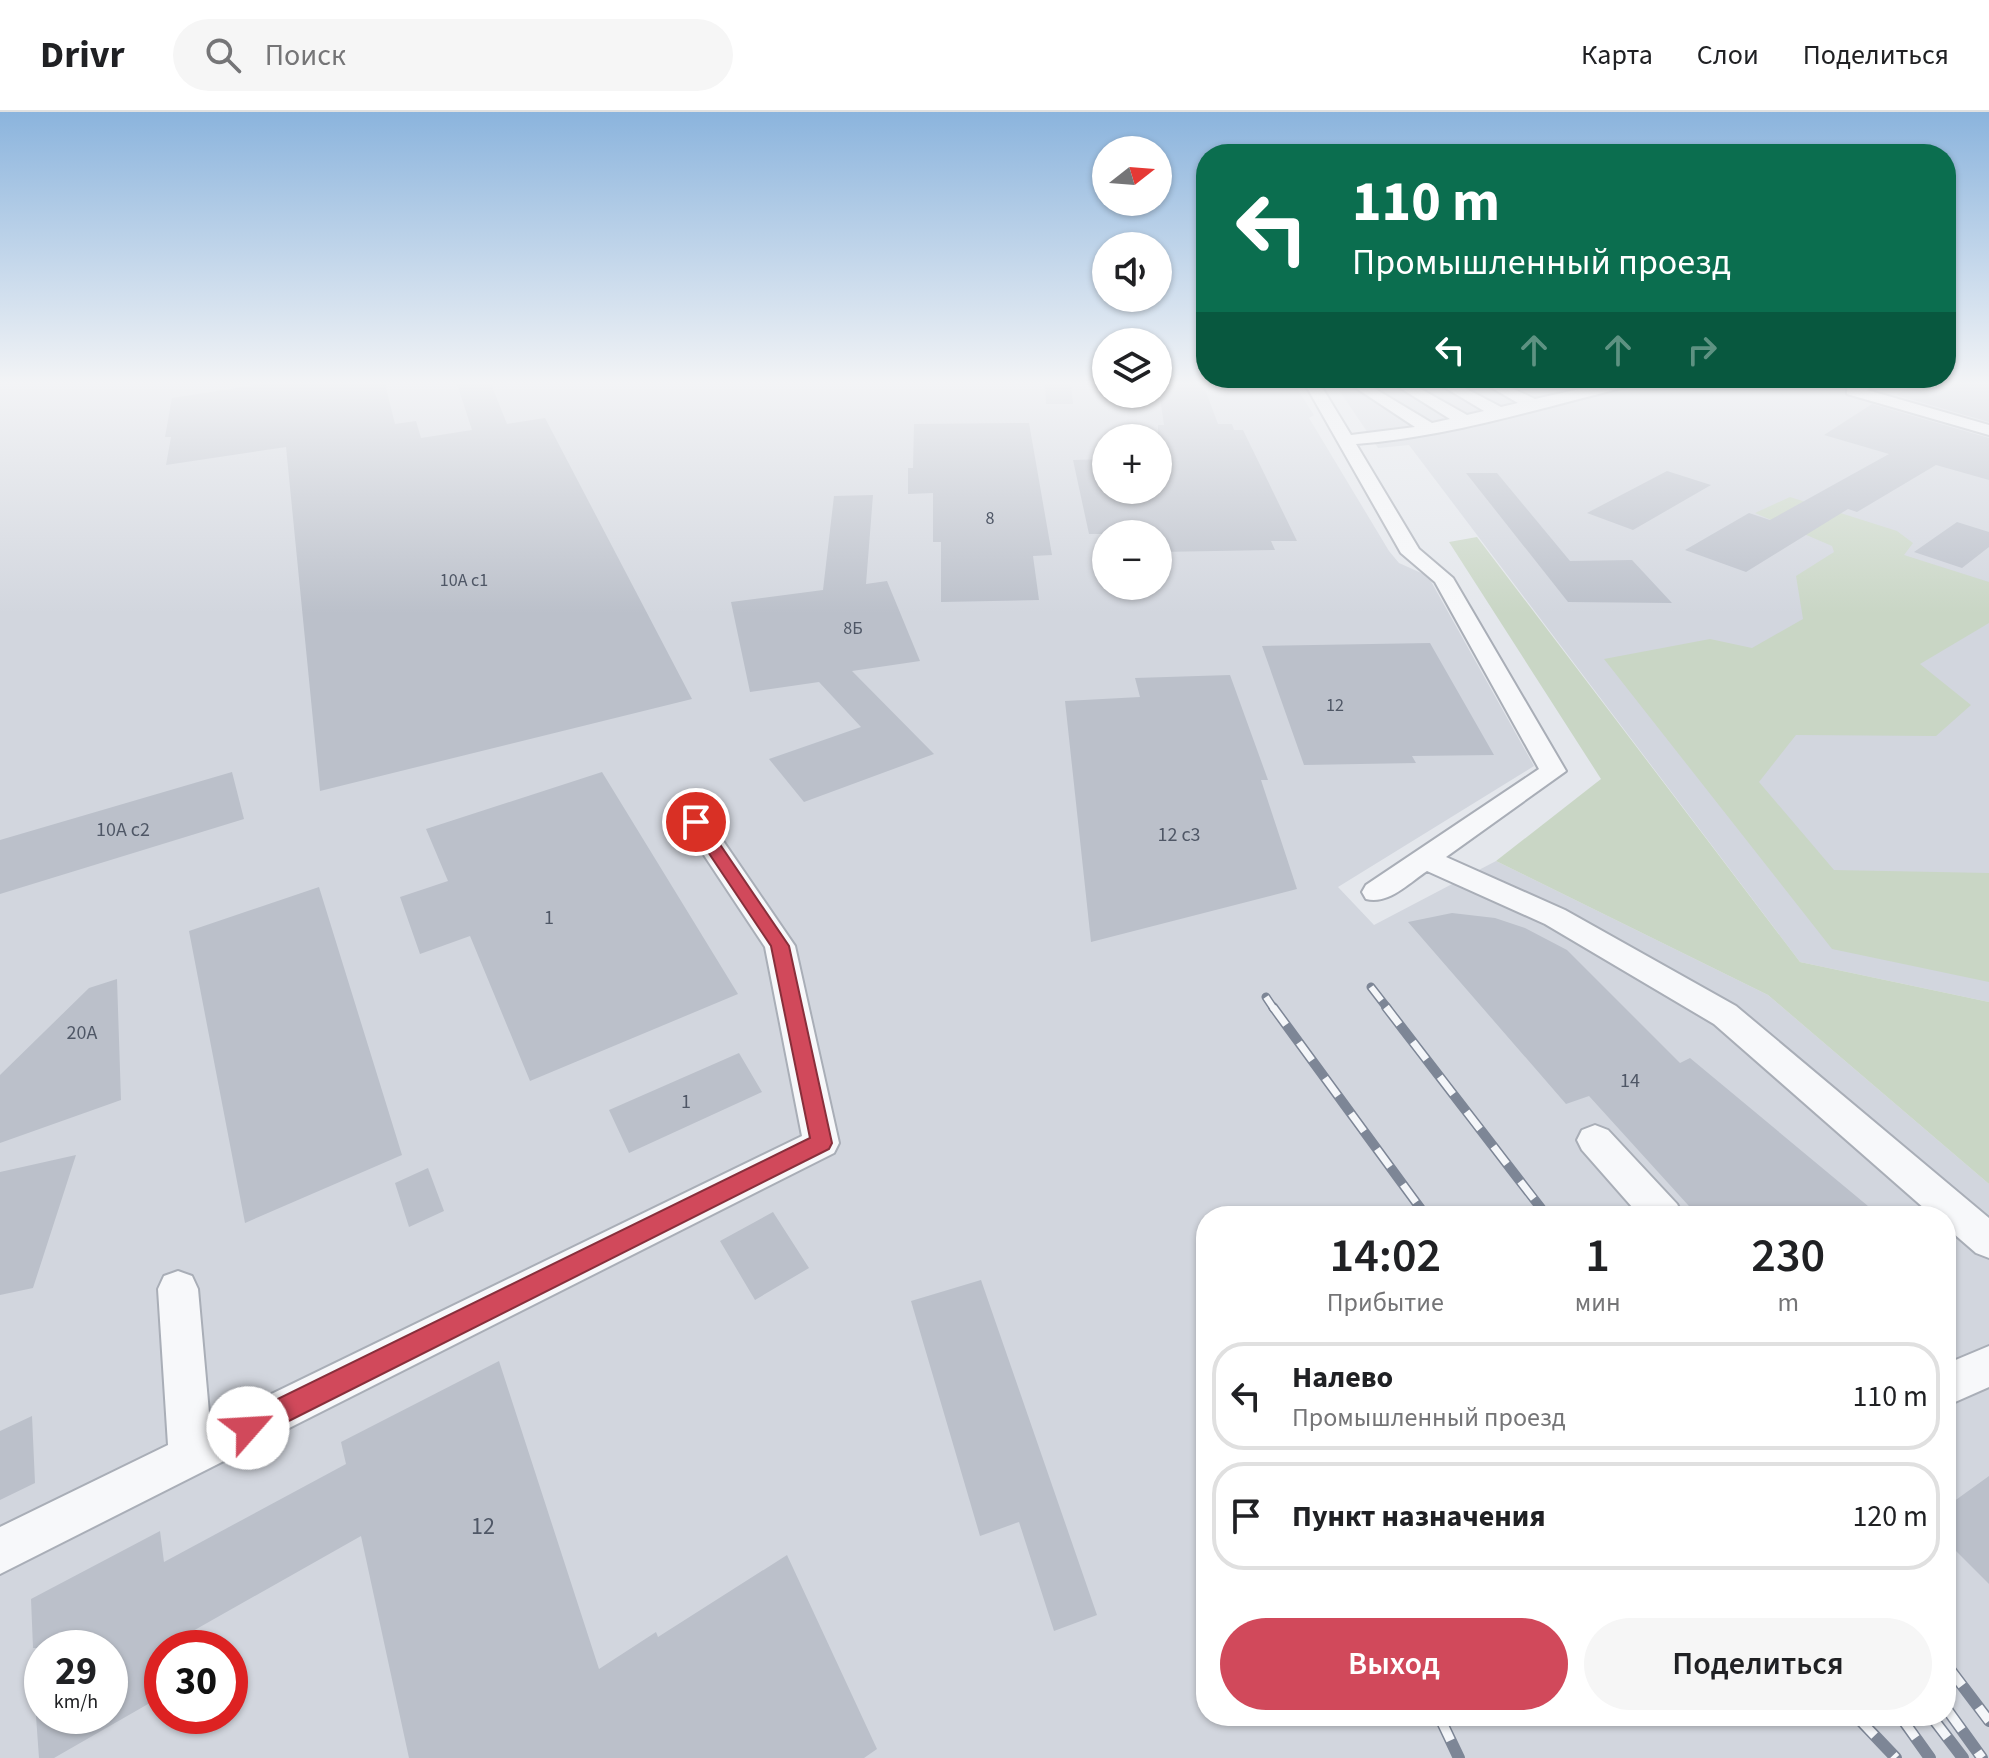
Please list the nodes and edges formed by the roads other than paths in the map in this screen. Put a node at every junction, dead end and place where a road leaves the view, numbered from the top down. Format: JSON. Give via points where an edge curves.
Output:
{"nodes":[{"id":1,"x":1358,"y":461,"type":"edge"},
{"id":2,"x":696,"y":822,"type":"dead end"},
{"id":3,"x":1425,"y":859,"type":"junction"},
{"id":4,"x":1376,"y":892,"type":"dead end"},
{"id":5,"x":1595,"y":1140,"type":"dead end"},
{"id":6,"x":1655,"y":1206,"type":"edge"},
{"id":7,"x":1948,"y":1206,"type":"edge"},
{"id":8,"x":1956,"y":1213,"type":"edge"},
{"id":9,"x":1989,"y":1241,"type":"edge"},
{"id":10,"x":178,"y":1289,"type":"dead end"},
{"id":11,"x":1989,"y":1366,"type":"edge"},
{"id":12,"x":1956,"y":1381,"type":"edge"},
{"id":13,"x":191,"y":1456,"type":"junction"},
{"id":14,"x":0,"y":1551,"type":"edge"}],
"edges":[{"from":1,"to":3,"type":"street","via":[[1411,553],[1443,578],[1553,771]]},
{"from":2,"to":13,"type":"street","via":[[780,946],[821,1143]]},
{"from":3,"to":4,"type":"street"},
{"from":3,"to":7,"type":"street","via":[[1555,917],[1725,1015]]},
{"from":5,"to":6,"type":"street"},
{"from":8,"to":9,"type":"street"},
{"from":10,"to":13,"type":"street"},
{"from":11,"to":12,"type":"street"},
{"from":13,"to":14,"type":"street"}]}
